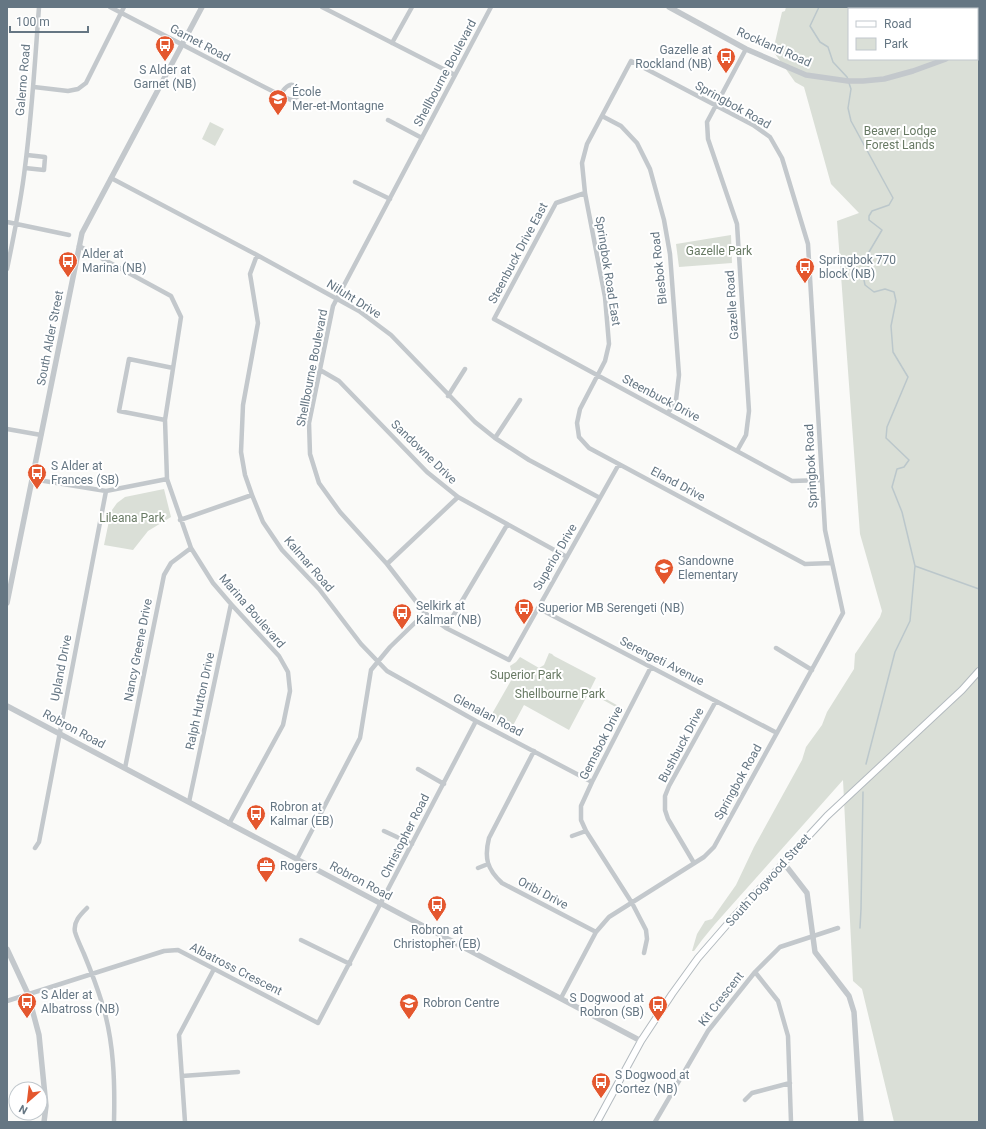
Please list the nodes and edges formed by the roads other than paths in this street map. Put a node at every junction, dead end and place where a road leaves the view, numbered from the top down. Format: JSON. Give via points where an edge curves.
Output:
{"nodes":[{"id":1,"x":39,"y":7,"type":"edge"},
{"id":2,"x":110,"y":7,"type":"edge"},
{"id":3,"x":124,"y":7,"type":"edge"},
{"id":4,"x":202,"y":7,"type":"edge"},
{"id":5,"x":322,"y":7,"type":"edge"},
{"id":6,"x":335,"y":7,"type":"edge"},
{"id":7,"x":412,"y":7,"type":"edge"},
{"id":8,"x":491,"y":7,"type":"edge"},
{"id":9,"x":669,"y":7,"type":"edge"},
{"id":10,"x":332,"y":12,"type":"junction"},
{"id":11,"x":121,"y":13,"type":"junction"},
{"id":12,"x":392,"y":43,"type":"junction"},
{"id":13,"x":182,"y":45,"type":"junction"},
{"id":14,"x":746,"y":49,"type":"junction"},
{"id":15,"x":943,"y":60,"type":"edge"},
{"id":16,"x":455,"y":75,"type":"junction"},
{"id":17,"x":34,"y":86,"type":"junction"},
{"id":18,"x":280,"y":96,"type":"dead end"},
{"id":19,"x":716,"y":105,"type":"junction"},
{"id":20,"x":602,"y":116,"type":"junction"},
{"id":21,"x":388,"y":120,"type":"dead end"},
{"id":22,"x":422,"y":138,"type":"junction"},
{"id":23,"x":27,"y":155,"type":"junction"},
{"id":24,"x":25,"y":168,"type":"junction"},
{"id":25,"x":111,"y":178,"type":"junction"},
{"id":26,"x":356,"y":182,"type":"dead end"},
{"id":27,"x":585,"y":193,"type":"junction"},
{"id":28,"x":390,"y":199,"type":"junction"},
{"id":29,"x":7,"y":222,"type":"edge"},
{"id":30,"x":16,"y":224,"type":"junction"},
{"id":31,"x":69,"y":235,"type":"dead end"},
{"id":32,"x":79,"y":246,"type":"junction"},
{"id":33,"x":257,"y":255,"type":"junction"},
{"id":34,"x":7,"y":269,"type":"edge"},
{"id":35,"x":337,"y":299,"type":"junction"},
{"id":36,"x":494,"y":319,"type":"joint"},
{"id":37,"x":173,"y":368,"type":"junction"},
{"id":38,"x":465,"y":369,"type":"dead end"},
{"id":39,"x":320,"y":370,"type":"junction"},
{"id":40,"x":598,"y":375,"type":"junction"},
{"id":41,"x":448,"y":396,"type":"junction"},
{"id":42,"x":520,"y":400,"type":"dead end"},
{"id":43,"x":668,"y":413,"type":"junction"},
{"id":44,"x":165,"y":420,"type":"junction"},
{"id":45,"x":7,"y":429,"type":"edge"},
{"id":46,"x":41,"y":435,"type":"junction"},
{"id":47,"x":495,"y":438,"type":"junction"},
{"id":48,"x":737,"y":450,"type":"junction"},
{"id":49,"x":619,"y":464,"type":"junction"},
{"id":50,"x":32,"y":479,"type":"junction"},
{"id":51,"x":167,"y":479,"type":"junction"},
{"id":52,"x":822,"y":480,"type":"junction"},
{"id":53,"x":106,"y":491,"type":"junction"},
{"id":54,"x":252,"y":495,"type":"junction"},
{"id":55,"x":458,"y":498,"type":"junction"},
{"id":56,"x":600,"y":498,"type":"junction"},
{"id":57,"x":180,"y":520,"type":"junction"},
{"id":58,"x":507,"y":524,"type":"junction"},
{"id":59,"x":191,"y":548,"type":"junction"},
{"id":60,"x":567,"y":557,"type":"junction"},
{"id":61,"x":832,"y":563,"type":"junction"},
{"id":62,"x":387,"y":564,"type":"junction"},
{"id":63,"x":7,"y":603,"type":"edge"},
{"id":64,"x":231,"y":604,"type":"junction"},
{"id":65,"x":538,"y":608,"type":"junction"},
{"id":66,"x":425,"y":613,"type":"junction"},
{"id":67,"x":446,"y":628,"type":"junction"},
{"id":68,"x":776,"y":648,"type":"dead end"},
{"id":69,"x":509,"y":660,"type":"joint"},
{"id":70,"x":378,"y":662,"type":"junction"},
{"id":71,"x":651,"y":667,"type":"junction"},
{"id":72,"x":812,"y":670,"type":"junction"},
{"id":73,"x":979,"y":671,"type":"edge"},
{"id":74,"x":716,"y":701,"type":"junction"},
{"id":75,"x":7,"y":706,"type":"edge"},
{"id":76,"x":476,"y":721,"type":"junction"},
{"id":77,"x":777,"y":732,"type":"junction"},
{"id":78,"x":59,"y":733,"type":"junction"},
{"id":79,"x":534,"y":751,"type":"junction"},
{"id":80,"x":125,"y":768,"type":"junction"},
{"id":81,"x":418,"y":769,"type":"dead end"},
{"id":82,"x":592,"y":782,"type":"junction"},
{"id":83,"x":444,"y":784,"type":"junction"},
{"id":84,"x":189,"y":802,"type":"junction"},
{"id":85,"x":229,"y":824,"type":"junction"},
{"id":86,"x":586,"y":830,"type":"junction"},
{"id":87,"x":384,"y":831,"type":"dead end"},
{"id":88,"x":572,"y":836,"type":"dead end"},
{"id":89,"x":412,"y":844,"type":"junction"},
{"id":90,"x":34,"y":848,"type":"dead end"},
{"id":91,"x":297,"y":859,"type":"junction"},
{"id":92,"x":783,"y":862,"type":"junction"},
{"id":93,"x":694,"y":863,"type":"junction"},
{"id":94,"x":488,"y":864,"type":"junction"},
{"id":95,"x":478,"y":868,"type":"dead end"},
{"id":96,"x":632,"y":903,"type":"junction"},
{"id":97,"x":381,"y":904,"type":"junction"},
{"id":98,"x":87,"y":908,"type":"dead end"},
{"id":99,"x":838,"y":928,"type":"dead end"},
{"id":100,"x":596,"y":932,"type":"junction"},
{"id":101,"x":813,"y":936,"type":"junction"},
{"id":102,"x":301,"y":940,"type":"dead end"},
{"id":103,"x":7,"y":949,"type":"edge"},
{"id":104,"x":644,"y":953,"type":"dead end"},
{"id":105,"x":350,"y":964,"type":"junction"},
{"id":106,"x":214,"y":968,"type":"junction"},
{"id":107,"x":755,"y":972,"type":"junction"},
{"id":108,"x":92,"y":974,"type":"junction"},
{"id":109,"x":28,"y":994,"type":"junction"},
{"id":110,"x":561,"y":998,"type":"junction"},
{"id":111,"x":7,"y":1001,"type":"edge"},
{"id":112,"x":318,"y":1023,"type":"joint"},
{"id":113,"x":641,"y":1041,"type":"junction"},
{"id":114,"x":238,"y":1072,"type":"dead end"},
{"id":115,"x":182,"y":1076,"type":"junction"},
{"id":116,"x":790,"y":1083,"type":"junction"},
{"id":117,"x":745,"y":1100,"type":"dead end"},
{"id":118,"x":44,"y":1122,"type":"edge"},
{"id":119,"x":114,"y":1122,"type":"edge"},
{"id":120,"x":185,"y":1122,"type":"edge"},
{"id":121,"x":597,"y":1122,"type":"edge"},
{"id":122,"x":654,"y":1122,"type":"edge"},
{"id":123,"x":791,"y":1122,"type":"edge"},
{"id":124,"x":861,"y":1122,"type":"edge"}],
"edges":[{"from":1,"to":17,"type":"street","name":"Galerno Road"},
{"from":2,"to":11,"type":"street","name":"Garnet Road"},
{"from":3,"to":11,"type":"street"},
{"from":4,"to":13,"type":"street","name":"South Alder Street"},
{"from":5,"to":10,"type":"street"},
{"from":6,"to":10,"type":"street"},
{"from":7,"to":12,"type":"street"},
{"from":8,"to":16,"type":"street","name":"Shellbourne Boulevard"},
{"from":9,"to":14,"type":"street","name":"Rockland Road"},
{"from":10,"to":12,"type":"street"},
{"from":11,"to":13,"type":"street","name":"Garnet Road"},
{"from":11,"to":17,"type":"street","via":[[86,83],[78,89],[68,91]]},
{"from":12,"to":16,"type":"street"},
{"from":13,"to":18,"type":"street","name":"Garnet Road"},
{"from":13,"to":25,"type":"street","name":"South Alder Street"},
{"from":14,"to":15,"type":"street","name":"Rockland Road","via":[[806,75],[848,81],[884,79]]},
{"from":14,"to":19,"type":"street","name":"Gazelle Road"},
{"from":16,"to":22,"type":"street","name":"Shellbourne Boulevard"},
{"from":17,"to":23,"type":"street","name":"Galerno Road"},
{"from":19,"to":20,"type":"street","name":"Springbok Road","via":[[631,61]]},
{"from":19,"to":48,"type":"street","name":"Gazelle Road","via":[[707,122],[708,138],[737,224],[749,411],[746,435]]},
{"from":19,"to":52,"type":"street","name":"Springbok Road","via":[[770,137],[782,158],[808,244]]},
{"from":20,"to":27,"type":"street","name":"Springbok Road","via":[[587,144],[582,163]]},
{"from":20,"to":43,"type":"street","name":"Blesbok Road","via":[[621,126],[637,143],[650,170],[664,220],[670,254],[679,375],[676,400]]},
{"from":21,"to":22,"type":"street"},
{"from":22,"to":28,"type":"street","name":"Shellbourne Boulevard"},
{"from":23,"to":24,"type":"street","name":"Galerno Road"},
{"from":23,"to":24,"type":"street","via":[[45,157],[44,170]]},
{"from":24,"to":30,"type":"street","name":"Galerno Road"},
{"from":25,"to":32,"type":"street","name":"South Alder Street","via":[[82,233]]},
{"from":25,"to":33,"type":"street","name":"Niluht Drive"},
{"from":26,"to":28,"type":"street"},
{"from":27,"to":36,"type":"street","name":"Steenbuck Drive East","via":[[556,203]]},
{"from":27,"to":40,"type":"street","name":"Springbok Road East","via":[[604,297],[608,344],[605,361]]},
{"from":28,"to":35,"type":"street","name":"Shellbourne Boulevard"},
{"from":29,"to":30,"type":"street"},
{"from":30,"to":31,"type":"street"},
{"from":30,"to":34,"type":"street","name":"Galerno Road"},
{"from":32,"to":37,"type":"street","name":"Marina Boulevard","via":[[171,296],[181,317]]},
{"from":32,"to":46,"type":"street","name":"South Alder Street"},
{"from":33,"to":35,"type":"street","name":"Niluht Drive"},
{"from":33,"to":54,"type":"street","name":"Kalmar Road","via":[[250,274],[258,323],[243,405],[241,452]]},
{"from":35,"to":39,"type":"street","name":"Shellbourne Boulevard","via":[[333,306]]},
{"from":35,"to":41,"type":"street","name":"Niluht Drive","via":[[360,311],[390,335]]},
{"from":36,"to":40,"type":"street","name":"Steenbuck Drive"},
{"from":37,"to":44,"type":"street","name":"Marina Boulevard"},
{"from":37,"to":44,"type":"street","via":[[129,359],[119,411]]},
{"from":38,"to":41,"type":"street"},
{"from":39,"to":55,"type":"street","name":"Sandowne Drive","via":[[339,381],[427,472]]},
{"from":39,"to":62,"type":"street","name":"Shellbourne Boulevard","via":[[309,423],[310,454],[319,483],[340,512]]},
{"from":40,"to":43,"type":"street","name":"Steenbuck Drive"},
{"from":40,"to":49,"type":"street","name":"Eland Drive","via":[[580,409],[577,423],[579,437],[589,448]]},
{"from":41,"to":47,"type":"street","name":"Niluht Drive"},
{"from":42,"to":47,"type":"street"},
{"from":43,"to":48,"type":"street","name":"Steenbuck Drive"},
{"from":44,"to":51,"type":"street","name":"Marina Boulevard"},
{"from":45,"to":46,"type":"street"},
{"from":46,"to":50,"type":"street","name":"South Alder Street"},
{"from":47,"to":56,"type":"street","name":"Niluht Drive","via":[[529,460]]},
{"from":48,"to":52,"type":"street","name":"Steenbuck Drive","via":[[792,481]]},
{"from":49,"to":56,"type":"street","name":"Superior Drive"},
{"from":49,"to":61,"type":"street","name":"Eland Drive","via":[[805,564]]},
{"from":50,"to":53,"type":"street"},
{"from":50,"to":63,"type":"street","name":"South Alder Street"},
{"from":51,"to":53,"type":"street"},
{"from":51,"to":57,"type":"street","name":"Marina Boulevard"},
{"from":52,"to":61,"type":"street","name":"Springbok Road","via":[[825,530]]},
{"from":53,"to":78,"type":"street","name":"Upland Drive"},
{"from":54,"to":57,"type":"street"},
{"from":54,"to":70,"type":"street","name":"Kalmar Road","via":[[263,522],[282,550],[319,589]]},
{"from":55,"to":58,"type":"street","name":"Sandowne Drive"},
{"from":55,"to":62,"type":"street"},
{"from":56,"to":60,"type":"street","name":"Superior Drive"},
{"from":57,"to":59,"type":"street","name":"Marina Boulevard"},
{"from":58,"to":60,"type":"street","name":"Sandowne Drive"},
{"from":58,"to":67,"type":"street"},
{"from":59,"to":64,"type":"street","name":"Marina Boulevard","via":[[213,583]]},
{"from":59,"to":80,"type":"street","name":"Nancy Greene Drive","via":[[171,562],[164,574]]},
{"from":60,"to":65,"type":"street","name":"Superior Drive"},
{"from":61,"to":72,"type":"street","name":"Springbok Road","via":[[843,613]]},
{"from":62,"to":66,"type":"street","name":"Shellbourne Boulevard"},
{"from":64,"to":84,"type":"street","name":"Ralph Hutton Drive"},
{"from":64,"to":85,"type":"street","name":"Marina Boulevard","via":[[279,656],[288,672],[290,691],[283,725]]},
{"from":65,"to":69,"type":"street","name":"Superior Drive"},
{"from":65,"to":71,"type":"street","name":"Serengeti Avenue"},
{"from":66,"to":67,"type":"street","name":"Shellbourne Boulevard"},
{"from":66,"to":70,"type":"street"},
{"from":67,"to":69,"type":"street","name":"Shellbourne Boulevard"},
{"from":68,"to":72,"type":"street"},
{"from":70,"to":76,"type":"street","name":"Glenalan Road","via":[[387,671]]},
{"from":70,"to":91,"type":"street","via":[[371,670],[360,738]]},
{"from":71,"to":74,"type":"street","name":"Serengeti Avenue"},
{"from":71,"to":82,"type":"street","name":"Gemsbok Drive"},
{"from":72,"to":77,"type":"street","name":"Springbok Road"},
{"from":73,"to":92,"type":"main road","name":"South Dogwood Street","via":[[962,690],[833,810]]},
{"from":74,"to":77,"type":"street","name":"Serengeti Avenue"},
{"from":74,"to":93,"type":"street","name":"Bushbuck Drive","via":[[665,796],[668,819]]},
{"from":75,"to":78,"type":"street","name":"Robron Road"},
{"from":76,"to":79,"type":"street","name":"Glenalan Road"},
{"from":76,"to":83,"type":"street","name":"Christopher Road"},
{"from":77,"to":93,"type":"street","name":"Springbok Road","via":[[714,847]]},
{"from":78,"to":80,"type":"street","name":"Robron Road"},
{"from":78,"to":90,"type":"street","name":"Upland Drive","via":[[39,842]]},
{"from":79,"to":82,"type":"street","name":"Glenalan Road"},
{"from":79,"to":94,"type":"street","via":[[489,838],[486,850]]},
{"from":80,"to":84,"type":"street","name":"Robron Road"},
{"from":81,"to":83,"type":"street"},
{"from":82,"to":86,"type":"street","name":"Gemsbok Drive","via":[[581,806],[581,820]]},
{"from":83,"to":89,"type":"street","name":"Christopher Road"},
{"from":84,"to":85,"type":"street","name":"Robron Road"},
{"from":85,"to":91,"type":"street","name":"Robron Road"},
{"from":86,"to":88,"type":"street"},
{"from":86,"to":96,"type":"street","name":"Gemsbok Drive"},
{"from":87,"to":89,"type":"street"},
{"from":89,"to":97,"type":"street","name":"Christopher Road"},
{"from":91,"to":97,"type":"street","name":"Robron Road"},
{"from":92,"to":101,"type":"street","via":[[807,893]]},
{"from":92,"to":113,"type":"main road","name":"South Dogwood Street","via":[[698,958]]},
{"from":93,"to":96,"type":"street","name":"Springbok Road"},
{"from":94,"to":95,"type":"street"},
{"from":94,"to":100,"type":"street","name":"Oribi Drive","via":[[502,883]]},
{"from":96,"to":100,"type":"street","name":"Springbok Road","via":[[609,917]]},
{"from":96,"to":104,"type":"street","name":"Gemsbok Drive","via":[[646,930]]},
{"from":97,"to":105,"type":"street","name":"Christopher Road"},
{"from":97,"to":110,"type":"street","name":"Robron Road"},
{"from":98,"to":108,"type":"street","via":[[74,924]]},
{"from":99,"to":101,"type":"street","name":"Kit Crescent"},
{"from":100,"to":110,"type":"street","name":"Springbok Road"},
{"from":101,"to":107,"type":"street","name":"Kit Crescent","via":[[780,947]]},
{"from":101,"to":124,"type":"street","via":[[815,952],[849,996],[854,1011]]},
{"from":102,"to":105,"type":"street"},
{"from":103,"to":109,"type":"street"},
{"from":105,"to":112,"type":"street","name":"Christopher Road"},
{"from":106,"to":108,"type":"street","name":"Albatross Crescent","via":[[178,950],[164,950]]},
{"from":106,"to":112,"type":"street","name":"Albatross Crescent"},
{"from":106,"to":115,"type":"street","via":[[179,1035]]},
{"from":107,"to":116,"type":"street","via":[[778,1000],[788,1036]]},
{"from":107,"to":122,"type":"street","name":"Kit Crescent","via":[[708,1031]]},
{"from":108,"to":109,"type":"street","name":"Albatross Crescent"},
{"from":108,"to":119,"type":"street","via":[[103,1005],[112,1046]]},
{"from":109,"to":111,"type":"street","name":"Albatross Crescent"},
{"from":109,"to":118,"type":"street","via":[[39,1035],[46,1106]]},
{"from":110,"to":113,"type":"street","name":"Robron Road"},
{"from":113,"to":121,"type":"main road","name":"South Dogwood Street"},
{"from":114,"to":115,"type":"street"},
{"from":115,"to":120,"type":"street"},
{"from":116,"to":117,"type":"street","via":[[752,1093]]},
{"from":116,"to":123,"type":"street"}]}
